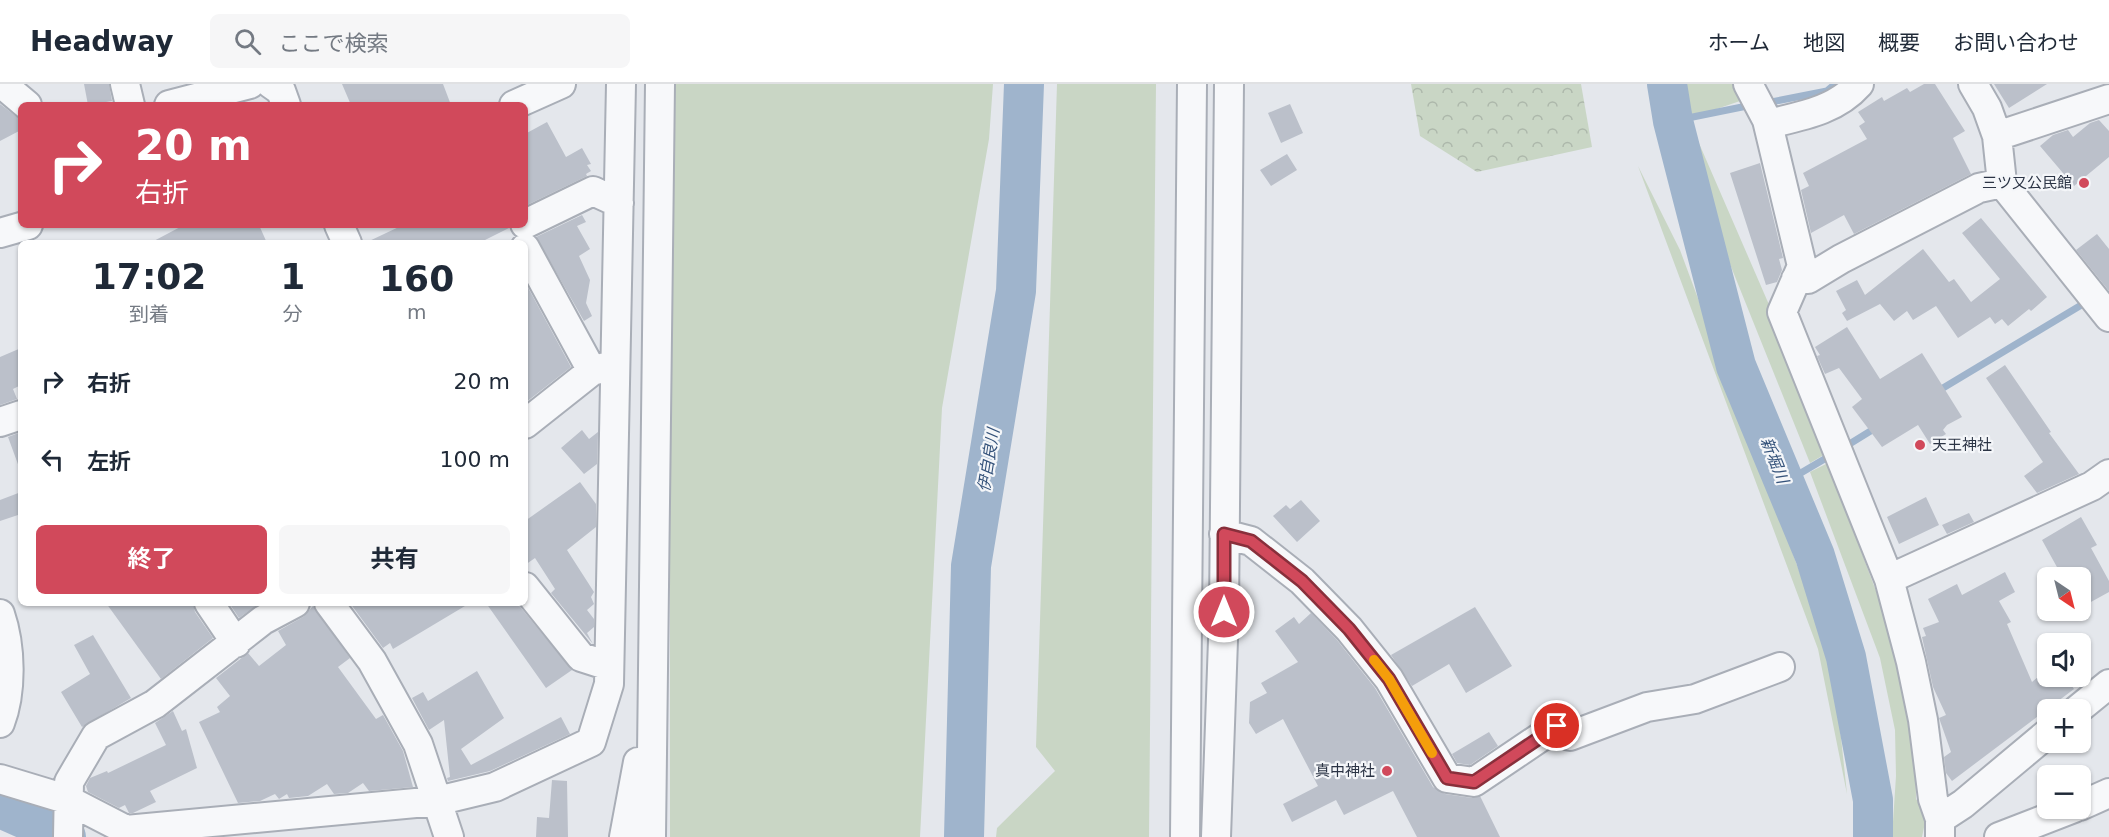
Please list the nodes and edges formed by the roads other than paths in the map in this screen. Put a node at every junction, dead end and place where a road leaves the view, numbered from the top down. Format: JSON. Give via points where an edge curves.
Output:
{"nodes":[{"id":1,"x":2,"y":84,"type":"edge"},
{"id":2,"x":125,"y":84,"type":"edge"},
{"id":3,"x":271,"y":84,"type":"edge"},
{"id":4,"x":561,"y":84,"type":"edge"},
{"id":5,"x":621,"y":84,"type":"edge"},
{"id":6,"x":660,"y":84,"type":"edge"},
{"id":7,"x":1192,"y":84,"type":"edge"},
{"id":8,"x":1229,"y":84,"type":"edge"},
{"id":9,"x":1749,"y":84,"type":"edge"},
{"id":10,"x":1859,"y":84,"type":"edge"},
{"id":11,"x":1973,"y":84,"type":"edge"},
{"id":12,"x":235,"y":86,"type":"edge"},
{"id":13,"x":2109,"y":99,"type":"edge"},
{"id":14,"x":23,"y":102,"type":"edge"},
{"id":15,"x":129,"y":102,"type":"edge"},
{"id":16,"x":179,"y":102,"type":"edge"},
{"id":17,"x":285,"y":102,"type":"edge"},
{"id":18,"x":521,"y":102,"type":"edge"},
{"id":19,"x":1768,"y":124,"type":"junction"},
{"id":20,"x":1997,"y":136,"type":"junction"},
{"id":21,"x":2002,"y":183,"type":"junction"},
{"id":22,"x":619,"y":202,"type":"junction"},
{"id":23,"x":521,"y":232,"type":"edge"},
{"id":24,"x":528,"y":243,"type":"edge"},
{"id":25,"x":1796,"y":279,"type":"junction"},
{"id":26,"x":2109,"y":317,"type":"edge"},
{"id":27,"x":604,"y":368,"type":"junction"},
{"id":28,"x":18,"y":416,"type":"edge"},
{"id":29,"x":0,"y":422,"type":"edge"},
{"id":30,"x":528,"y":422,"type":"edge"},
{"id":31,"x":2109,"y":474,"type":"edge"},
{"id":32,"x":1224,"y":534,"type":"junction"},
{"id":33,"x":1889,"y":579,"type":"junction"},
{"id":34,"x":528,"y":591,"type":"edge"},
{"id":35,"x":211,"y":606,"type":"edge"},
{"id":36,"x":289,"y":606,"type":"edge"},
{"id":37,"x":331,"y":606,"type":"edge"},
{"id":38,"x":0,"y":614,"type":"edge"},
{"id":39,"x":236,"y":643,"type":"junction"},
{"id":40,"x":609,"y":666,"type":"junction"},
{"id":41,"x":1780,"y":667,"type":"dead end"},
{"id":42,"x":2109,"y":684,"type":"edge"},
{"id":43,"x":2091,"y":699,"type":"edge"},
{"id":44,"x":652,"y":722,"type":"junction"},
{"id":45,"x":0,"y":723,"type":"edge"},
{"id":46,"x":2037,"y":742,"type":"edge"},
{"id":47,"x":0,"y":779,"type":"edge"},
{"id":48,"x":2109,"y":793,"type":"edge"},
{"id":49,"x":66,"y":799,"type":"junction"},
{"id":50,"x":437,"y":801,"type":"junction"},
{"id":51,"x":2091,"y":801,"type":"edge"},
{"id":52,"x":2046,"y":819,"type":"edge"},
{"id":53,"x":1940,"y":828,"type":"edge"},
{"id":54,"x":1224,"y":833,"type":"edge"},
{"id":55,"x":68,"y":837,"type":"edge"},
{"id":56,"x":449,"y":837,"type":"edge"},
{"id":57,"x":624,"y":837,"type":"edge"},
{"id":58,"x":651,"y":837,"type":"edge"},
{"id":59,"x":1185,"y":837,"type":"edge"},
{"id":60,"x":1999,"y":837,"type":"edge"}],
"edges":[{"from":1,"to":14,"type":"street"},
{"from":2,"to":15,"type":"street"},
{"from":3,"to":17,"type":"street","via":[[281,90]]},
{"from":4,"to":18,"type":"street"},
{"from":5,"to":22,"type":"street"},
{"from":6,"to":44,"type":"street"},
{"from":7,"to":59,"type":"street"},
{"from":8,"to":32,"type":"street"},
{"from":9,"to":19,"type":"street"},
{"from":10,"to":19,"type":"street","via":[[1846,99]]},
{"from":11,"to":20,"type":"street"},
{"from":12,"to":16,"type":"street"},
{"from":13,"to":20,"type":"street"},
{"from":19,"to":25,"type":"street","via":[[1802,266]]},
{"from":20,"to":21,"type":"street"},
{"from":21,"to":25,"type":"street","via":[[1978,188],[1808,279]]},
{"from":21,"to":26,"type":"street"},
{"from":22,"to":23,"type":"street","via":[[593,191]]},
{"from":22,"to":27,"type":"street"},
{"from":24,"to":27,"type":"street"},
{"from":25,"to":33,"type":"street","via":[[1782,312]]},
{"from":27,"to":30,"type":"street"},
{"from":27,"to":40,"type":"street"},
{"from":28,"to":29,"type":"street"},
{"from":31,"to":33,"type":"street","via":[[2092,486]]},
{"from":32,"to":41,"type":"street","via":[[1251,541],[1302,581],[1349,629],[1389,679],[1447,778],[1474,782],[1557,726],[1570,736],[1647,706],[1695,699]]},
{"from":32,"to":54,"type":"street"},
{"from":33,"to":53,"type":"street","via":[[1923,720]]},
{"from":34,"to":40,"type":"street","via":[[581,657]]},
{"from":35,"to":39,"type":"street"},
{"from":36,"to":39,"type":"street","via":[[263,620]]},
{"from":37,"to":50,"type":"street","via":[[372,661],[418,744]]},
{"from":38,"to":45,"type":"street","via":[[6,632],[7,705]]},
{"from":39,"to":49,"type":"street","via":[[154,704],[96,736],[69,782]]},
{"from":40,"to":50,"type":"street","via":[[609,684],[591,742],[495,788]]},
{"from":42,"to":43,"type":"street"},
{"from":44,"to":57,"type":"street","via":[[638,764]]},
{"from":44,"to":58,"type":"street"},
{"from":46,"to":53,"type":"street"},
{"from":47,"to":49,"type":"street"},
{"from":48,"to":51,"type":"street"},
{"from":49,"to":50,"type":"street","via":[[126,830]]},
{"from":49,"to":55,"type":"street"},
{"from":50,"to":56,"type":"street"},
{"from":52,"to":60,"type":"street"}]}
